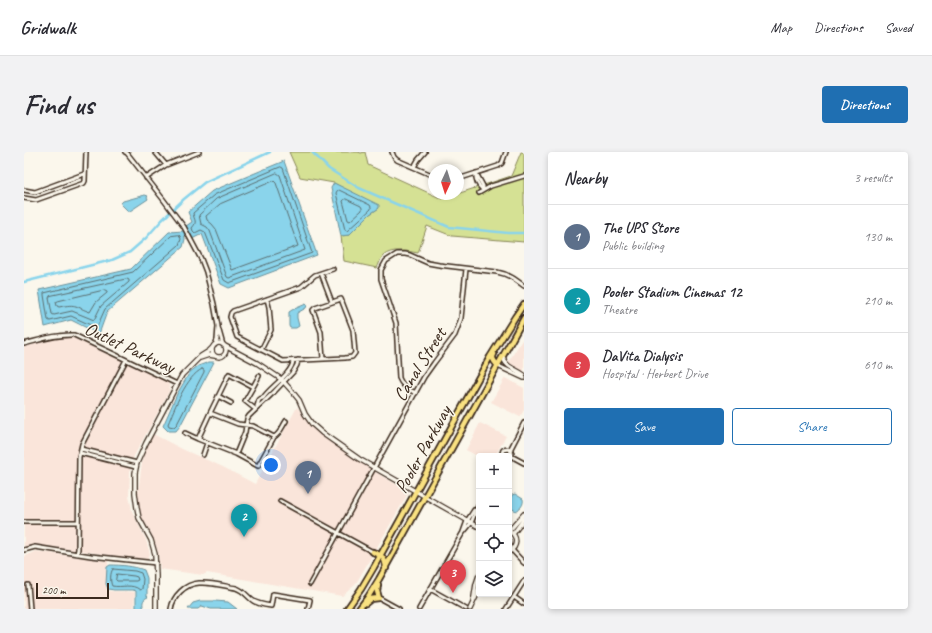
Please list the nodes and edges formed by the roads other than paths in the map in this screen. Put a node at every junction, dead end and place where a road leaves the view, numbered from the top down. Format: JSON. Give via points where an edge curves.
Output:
{"nodes":[{"id":1,"x":86,"y":152,"type":"edge"},
{"id":2,"x":124,"y":152,"type":"edge"},
{"id":3,"x":155,"y":152,"type":"edge"},
{"id":4,"x":197,"y":152,"type":"edge"},
{"id":5,"x":392,"y":152,"type":"edge"},
{"id":6,"x":425,"y":152,"type":"edge"},
{"id":7,"x":506,"y":152,"type":"edge"},
{"id":8,"x":166,"y":166,"type":"junction"},
{"id":9,"x":414,"y":167,"type":"junction"},
{"id":10,"x":428,"y":173,"type":"edge"},
{"id":11,"x":476,"y":173,"type":"junction"},
{"id":12,"x":84,"y":174,"type":"junction"},
{"id":13,"x":524,"y":176,"type":"edge"},
{"id":14,"x":464,"y":177,"type":"edge"},
{"id":15,"x":146,"y":178,"type":"junction"},
{"id":16,"x":44,"y":188,"type":"junction"},
{"id":17,"x":24,"y":190,"type":"edge"},
{"id":18,"x":483,"y":190,"type":"junction"},
{"id":19,"x":479,"y":193,"type":"dead end"},
{"id":20,"x":47,"y":196,"type":"junction"},
{"id":21,"x":24,"y":198,"type":"edge"},
{"id":22,"x":466,"y":268,"type":"junction"},
{"id":23,"x":333,"y":269,"type":"dead end"},
{"id":24,"x":321,"y":273,"type":"junction"},
{"id":25,"x":524,"y":286,"type":"edge"},
{"id":26,"x":267,"y":299,"type":"junction"},
{"id":27,"x":332,"y":302,"type":"junction"},
{"id":28,"x":524,"y":304,"type":"edge"},
{"id":29,"x":524,"y":318,"type":"edge"},
{"id":30,"x":218,"y":326,"type":"junction"},
{"id":31,"x":509,"y":326,"type":"junction"},
{"id":32,"x":24,"y":344,"type":"edge"},
{"id":33,"x":224,"y":345,"type":"junction"},
{"id":34,"x":214,"y":346,"type":"junction"},
{"id":35,"x":261,"y":350,"type":"junction"},
{"id":36,"x":240,"y":354,"type":"junction"},
{"id":37,"x":215,"y":356,"type":"junction"},
{"id":38,"x":224,"y":356,"type":"junction"},
{"id":39,"x":503,"y":356,"type":"junction"},
{"id":40,"x":199,"y":358,"type":"junction"},
{"id":41,"x":322,"y":359,"type":"junction"},
{"id":42,"x":126,"y":360,"type":"junction"},
{"id":43,"x":298,"y":360,"type":"junction"},
{"id":44,"x":293,"y":361,"type":"junction"},
{"id":45,"x":498,"y":366,"type":"junction"},
{"id":46,"x":259,"y":376,"type":"dead end"},
{"id":47,"x":524,"y":377,"type":"edge"},
{"id":48,"x":282,"y":380,"type":"junction"},
{"id":49,"x":177,"y":384,"type":"junction"},
{"id":50,"x":253,"y":387,"type":"junction"},
{"id":51,"x":416,"y":393,"type":"junction"},
{"id":52,"x":218,"y":396,"type":"junction"},
{"id":53,"x":232,"y":403,"type":"dead end"},
{"id":54,"x":256,"y":408,"type":"junction"},
{"id":55,"x":210,"y":413,"type":"junction"},
{"id":56,"x":286,"y":421,"type":"dead end"},
{"id":57,"x":524,"y":423,"type":"edge"},
{"id":58,"x":246,"y":425,"type":"junction"},
{"id":59,"x":185,"y":433,"type":"dead end"},
{"id":60,"x":274,"y":437,"type":"junction"},
{"id":61,"x":198,"y":439,"type":"junction"},
{"id":62,"x":208,"y":442,"type":"junction"},
{"id":63,"x":510,"y":450,"type":"junction"},
{"id":64,"x":81,"y":451,"type":"junction"},
{"id":65,"x":502,"y":453,"type":"edge"},
{"id":66,"x":512,"y":453,"type":"edge"},
{"id":67,"x":236,"y":454,"type":"junction"},
{"id":68,"x":203,"y":455,"type":"dead end"},
{"id":69,"x":512,"y":458,"type":"edge"},
{"id":70,"x":524,"y":463,"type":"edge"},
{"id":71,"x":136,"y":465,"type":"junction"},
{"id":72,"x":374,"y":468,"type":"junction"},
{"id":73,"x":416,"y":492,"type":"junction"},
{"id":74,"x":425,"y":497,"type":"junction"},
{"id":75,"x":280,"y":501,"type":"dead end"},
{"id":76,"x":476,"y":508,"type":"edge"},
{"id":77,"x":476,"y":510,"type":"edge"},
{"id":78,"x":524,"y":514,"type":"edge"},
{"id":79,"x":524,"y":519,"type":"edge"},
{"id":80,"x":467,"y":521,"type":"junction"},
{"id":81,"x":24,"y":522,"type":"edge"},
{"id":82,"x":78,"y":522,"type":"junction"},
{"id":83,"x":471,"y":523,"type":"junction"},
{"id":84,"x":476,"y":526,"type":"edge"},
{"id":85,"x":512,"y":528,"type":"edge"},
{"id":86,"x":338,"y":534,"type":"junction"},
{"id":87,"x":462,"y":534,"type":"junction"},
{"id":88,"x":513,"y":534,"type":"joint"},
{"id":89,"x":386,"y":546,"type":"junction"},
{"id":90,"x":24,"y":550,"type":"edge"},
{"id":91,"x":512,"y":550,"type":"edge"},
{"id":92,"x":373,"y":552,"type":"junction"},
{"id":93,"x":512,"y":552,"type":"edge"},
{"id":94,"x":77,"y":554,"type":"junction"},
{"id":95,"x":380,"y":556,"type":"junction"},
{"id":96,"x":156,"y":563,"type":"junction"},
{"id":97,"x":524,"y":563,"type":"edge"},
{"id":98,"x":374,"y":567,"type":"junction"},
{"id":99,"x":386,"y":568,"type":"junction"},
{"id":100,"x":379,"y":579,"type":"junction"},
{"id":101,"x":524,"y":581,"type":"edge"},
{"id":102,"x":310,"y":584,"type":"dead end"},
{"id":103,"x":476,"y":584,"type":"edge"},
{"id":104,"x":28,"y":585,"type":"dead end"},
{"id":105,"x":430,"y":589,"type":"junction"},
{"id":106,"x":476,"y":596,"type":"edge"},
{"id":107,"x":514,"y":597,"type":"junction"},
{"id":108,"x":379,"y":598,"type":"junction"},
{"id":109,"x":473,"y":603,"type":"junction"},
{"id":110,"x":524,"y":604,"type":"edge"},
{"id":111,"x":30,"y":609,"type":"edge"},
{"id":112,"x":156,"y":609,"type":"edge"},
{"id":113,"x":170,"y":609,"type":"edge"},
{"id":114,"x":308,"y":609,"type":"edge"},
{"id":115,"x":346,"y":609,"type":"edge"},
{"id":116,"x":360,"y":609,"type":"edge"},
{"id":117,"x":399,"y":609,"type":"edge"},
{"id":118,"x":419,"y":609,"type":"edge"},
{"id":119,"x":466,"y":609,"type":"edge"},
{"id":120,"x":470,"y":609,"type":"edge"},
{"id":121,"x":506,"y":609,"type":"edge"}],
"edges":[{"from":1,"to":12,"type":"street"},
{"from":2,"to":15,"type":"street"},
{"from":3,"to":8,"type":"street"},
{"from":4,"to":8,"type":"street"},
{"from":5,"to":9,"type":"street","via":[[396,159]]},
{"from":6,"to":9,"type":"street"},
{"from":7,"to":11,"type":"street","via":[[500,165]]},
{"from":8,"to":15,"type":"street"},
{"from":9,"to":10,"type":"street"},
{"from":11,"to":14,"type":"street"},
{"from":11,"to":18,"type":"street"},
{"from":12,"to":16,"type":"street"},
{"from":12,"to":20,"type":"street","via":[[84,183]]},
{"from":13,"to":18,"type":"street"},
{"from":15,"to":30,"type":"street","via":[[184,227],[201,259]]},
{"from":16,"to":17,"type":"street","via":[[35,192]]},
{"from":16,"to":20,"type":"street"},
{"from":18,"to":19,"type":"street"},
{"from":20,"to":21,"type":"street","via":[[36,200]]},
{"from":22,"to":25,"type":"street","via":[[505,274]]},
{"from":22,"to":51,"type":"street","name":"Canal Street","via":[[458,327]]},
{"from":22,"to":51,"type":"street","via":[[433,264],[401,253],[389,258],[381,270],[382,282],[396,323],[400,381],[405,388]]},
{"from":23,"to":24,"type":"street"},
{"from":24,"to":26,"type":"street","via":[[300,287]]},
{"from":24,"to":27,"type":"street"},
{"from":26,"to":35,"type":"street","via":[[271,330]]},
{"from":26,"to":35,"type":"street","via":[[233,311],[230,316],[237,337]]},
{"from":27,"to":41,"type":"street","via":[[314,310],[321,332]]},
{"from":27,"to":41,"type":"street","via":[[341,299],[343,302],[353,330],[355,353],[350,358]]},
{"from":28,"to":31,"type":"main road","name":"Pooler Parkway"},
{"from":29,"to":39,"type":"main road","name":"Pooler Parkway"},
{"from":30,"to":33,"type":"street"},
{"from":30,"to":34,"type":"street"},
{"from":31,"to":45,"type":"main road","via":[[493,356]]},
{"from":31,"to":73,"type":"main road","name":"Pooler Parkway"},
{"from":32,"to":42,"type":"street","name":"Outlet Parkway","via":[[54,336],[74,335]]},
{"from":33,"to":34,"type":"street"},
{"from":33,"to":36,"type":"street"},
{"from":33,"to":38,"type":"street"},
{"from":34,"to":37,"type":"street"},
{"from":34,"to":40,"type":"street"},
{"from":35,"to":44,"type":"street","via":[[280,360]]},
{"from":36,"to":38,"type":"street"},
{"from":36,"to":48,"type":"street"},
{"from":37,"to":38,"type":"street"},
{"from":37,"to":40,"type":"street"},
{"from":39,"to":45,"type":"main road","name":"Pooler Parkway"},
{"from":39,"to":47,"type":"street","via":[[507,366]]},
{"from":40,"to":49,"type":"street","via":[[182,374]]},
{"from":41,"to":43,"type":"street"},
{"from":42,"to":49,"type":"street","name":"Outlet Parkway"},
{"from":42,"to":64,"type":"street","via":[[82,444]]},
{"from":43,"to":44,"type":"street"},
{"from":43,"to":48,"type":"street","via":[[296,368]]},
{"from":44,"to":48,"type":"street"},
{"from":45,"to":47,"type":"street"},
{"from":45,"to":74,"type":"main road","name":"Pooler Parkway"},
{"from":46,"to":50,"type":"street"},
{"from":48,"to":54,"type":"street"},
{"from":48,"to":54,"type":"street","via":[[260,398]]},
{"from":48,"to":72,"type":"street","via":[[299,400],[305,414],[317,429]]},
{"from":49,"to":71,"type":"street"},
{"from":50,"to":52,"type":"street","via":[[229,374]]},
{"from":50,"to":54,"type":"street","via":[[244,401]]},
{"from":51,"to":72,"type":"street","name":"Canal Street"},
{"from":52,"to":53,"type":"street"},
{"from":52,"to":55,"type":"street"},
{"from":54,"to":58,"type":"street","via":[[246,419]]},
{"from":55,"to":58,"type":"street"},
{"from":55,"to":61,"type":"street"},
{"from":56,"to":60,"type":"street"},
{"from":57,"to":63,"type":"street"},
{"from":58,"to":60,"type":"street"},
{"from":58,"to":67,"type":"street"},
{"from":59,"to":61,"type":"street"},
{"from":60,"to":67,"type":"street","via":[[258,466]]},
{"from":61,"to":62,"type":"street"},
{"from":62,"to":67,"type":"street"},
{"from":62,"to":68,"type":"street"},
{"from":63,"to":65,"type":"street","via":[[503,450]]},
{"from":63,"to":66,"type":"street"},
{"from":64,"to":71,"type":"street"},
{"from":64,"to":82,"type":"street"},
{"from":69,"to":70,"type":"street"},
{"from":71,"to":96,"type":"street","via":[[136,508],[153,545]]},
{"from":72,"to":73,"type":"street"},
{"from":72,"to":86,"type":"street","name":"Canal Street"},
{"from":73,"to":74,"type":"street"},
{"from":73,"to":89,"type":"main road","name":"Pooler Parkway"},
{"from":74,"to":80,"type":"street"},
{"from":74,"to":99,"type":"main road","name":"Pooler Parkway"},
{"from":75,"to":86,"type":"street"},
{"from":76,"to":80,"type":"street"},
{"from":77,"to":83,"type":"street"},
{"from":78,"to":85,"type":"street"},
{"from":79,"to":88,"type":"street"},
{"from":80,"to":83,"type":"street"},
{"from":80,"to":87,"type":"street"},
{"from":81,"to":82,"type":"street"},
{"from":82,"to":94,"type":"street"},
{"from":83,"to":84,"type":"street"},
{"from":83,"to":87,"type":"street"},
{"from":86,"to":92,"type":"street"},
{"from":86,"to":102,"type":"street","name":"Canal Street"},
{"from":87,"to":105,"type":"street"},
{"from":88,"to":91,"type":"street","via":[[516,545]]},
{"from":89,"to":92,"type":"main road"},
{"from":89,"to":95,"type":"main road","name":"Pooler Parkway"},
{"from":90,"to":94,"type":"street","via":[[35,547]]},
{"from":92,"to":95,"type":"main road"},
{"from":92,"to":98,"type":"main road"},
{"from":93,"to":97,"type":"street"},
{"from":94,"to":96,"type":"street"},
{"from":95,"to":98,"type":"main road","name":"Pooler Parkway"},
{"from":95,"to":99,"type":"main road","via":[[384,559]]},
{"from":96,"to":112,"type":"street"},
{"from":98,"to":115,"type":"main road","name":"Pooler Parkway"},
{"from":99,"to":100,"type":"main road","name":"Pooler Parkway"},
{"from":100,"to":108,"type":"main road"},
{"from":100,"to":116,"type":"main road","name":"Pooler Parkway"},
{"from":101,"to":107,"type":"street"},
{"from":103,"to":109,"type":"street"},
{"from":104,"to":111,"type":"street"},
{"from":105,"to":118,"type":"street"},
{"from":105,"to":119,"type":"street"},
{"from":106,"to":109,"type":"street"},
{"from":107,"to":110,"type":"street"},
{"from":107,"to":121,"type":"street"},
{"from":108,"to":116,"type":"main road","via":[[371,599]]},
{"from":108,"to":117,"type":"street"},
{"from":109,"to":120,"type":"street"},
{"from":113,"to":114,"type":"street","via":[[180,592],[198,583],[236,588],[258,603],[268,606],[272,604],[273,594],[310,600]]}]}
